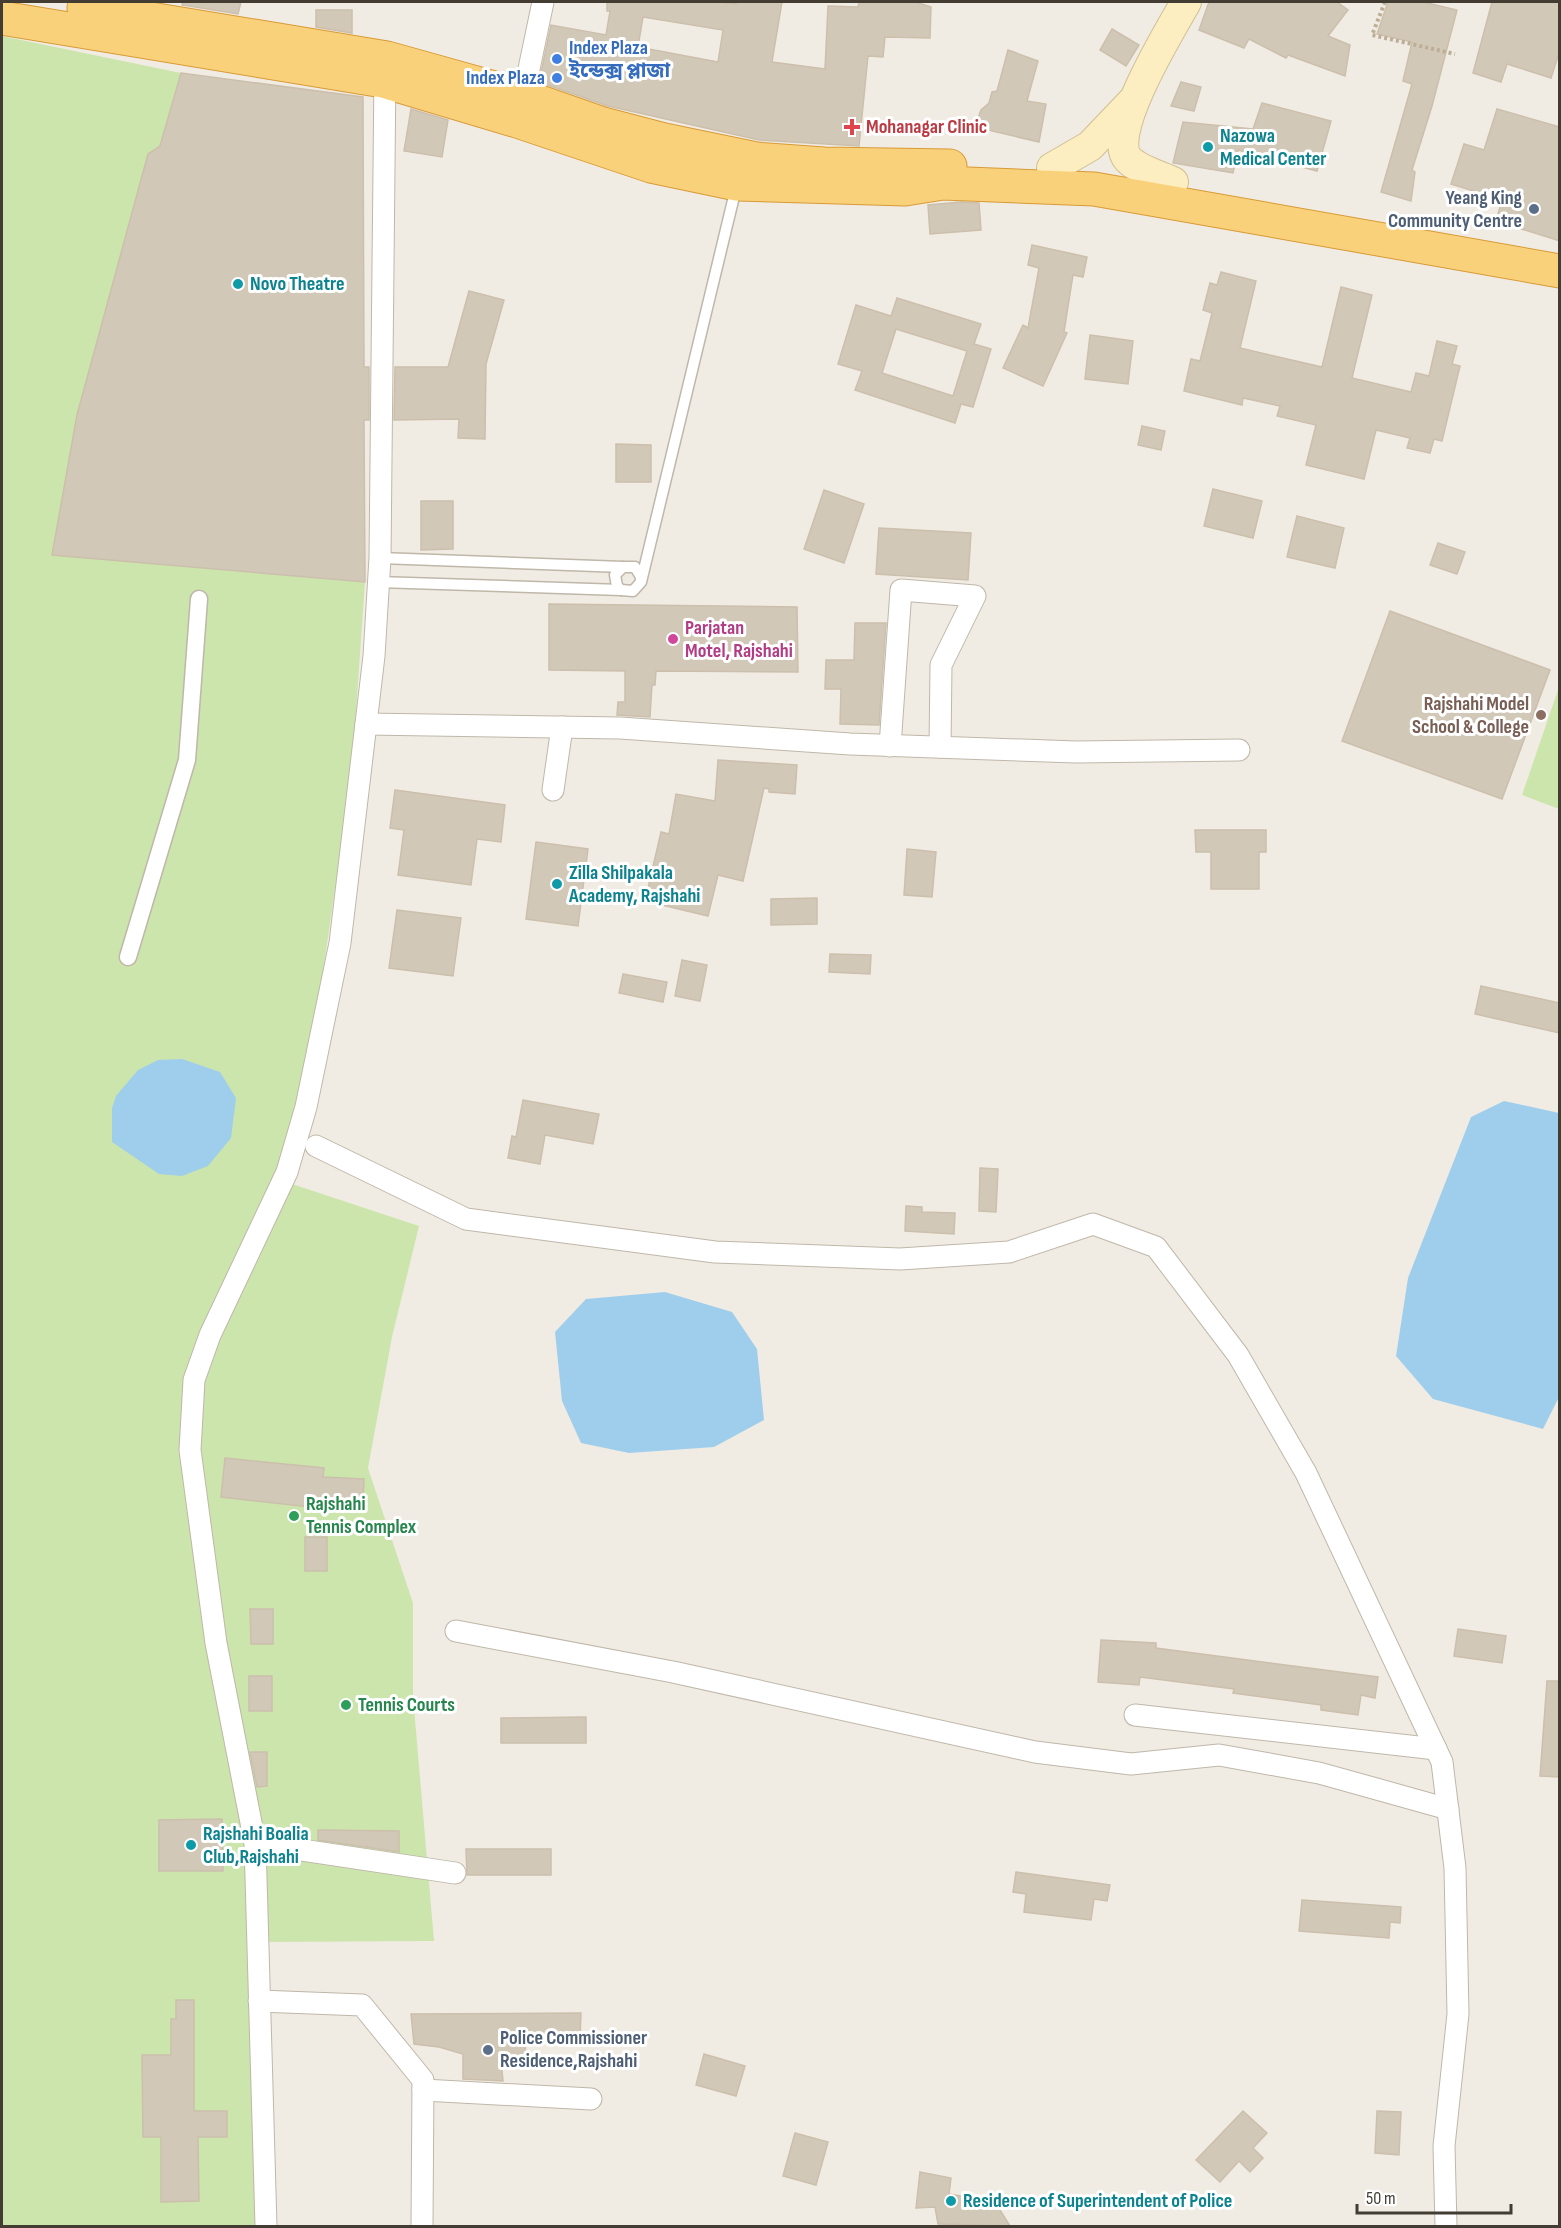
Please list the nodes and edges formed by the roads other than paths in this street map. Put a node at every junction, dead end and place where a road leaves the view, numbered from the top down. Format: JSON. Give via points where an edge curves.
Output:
{"nodes":[{"id":1,"x":543,"y":2,"type":"edge"},
{"id":2,"x":1186,"y":2,"type":"edge"},
{"id":3,"x":23,"y":10,"type":"edge"},
{"id":4,"x":385,"y":69,"type":"junction"},
{"id":5,"x":1133,"y":101,"type":"junction"},
{"id":6,"x":520,"y":109,"type":"junction"},
{"id":7,"x":1052,"y":168,"type":"junction"},
{"id":8,"x":1173,"y":182,"type":"junction"},
{"id":9,"x":737,"y":184,"type":"junction"},
{"id":10,"x":1560,"y":250,"type":"edge"},
{"id":11,"x":1560,"y":271,"type":"edge"},
{"id":12,"x":380,"y":558,"type":"junction"},
{"id":13,"x":623,"y":567,"type":"junction"},
{"id":14,"x":378,"y":582,"type":"junction"},
{"id":15,"x":641,"y":582,"type":"junction"},
{"id":16,"x":621,"y":590,"type":"junction"},
{"id":17,"x":199,"y":598,"type":"dead end"},
{"id":18,"x":366,"y":724,"type":"junction"},
{"id":19,"x":562,"y":727,"type":"junction"},
{"id":20,"x":890,"y":746,"type":"junction"},
{"id":21,"x":940,"y":747,"type":"junction"},
{"id":22,"x":1239,"y":750,"type":"dead end"},
{"id":23,"x":553,"y":790,"type":"dead end"},
{"id":24,"x":128,"y":957,"type":"dead end"},
{"id":25,"x":316,"y":1146,"type":"dead end"},
{"id":26,"x":456,"y":1631,"type":"dead end"},
{"id":27,"x":1136,"y":1715,"type":"dead end"},
{"id":28,"x":1436,"y":1749,"type":"junction"},
{"id":29,"x":1448,"y":1809,"type":"junction"},
{"id":30,"x":255,"y":1843,"type":"junction"},
{"id":31,"x":454,"y":1874,"type":"dead end"},
{"id":32,"x":259,"y":2001,"type":"junction"},
{"id":33,"x":423,"y":2090,"type":"junction"},
{"id":34,"x":591,"y":2099,"type":"dead end"},
{"id":35,"x":266,"y":2226,"type":"edge"},
{"id":36,"x":422,"y":2226,"type":"edge"},
{"id":37,"x":1446,"y":2226,"type":"edge"}],
"edges":[{"from":1,"to":6,"type":"street"},
{"from":2,"to":5,"type":"main road"},
{"from":3,"to":4,"type":"highway"},
{"from":4,"to":6,"type":"highway"},
{"from":4,"to":12,"type":"street"},
{"from":5,"to":7,"type":"main road","via":[[1090,146]]},
{"from":5,"to":8,"type":"main road","via":[[1123,150],[1126,158]]},
{"from":6,"to":7,"type":"highway","via":[[756,159]]},
{"from":6,"to":9,"type":"highway","via":[[651,166]]},
{"from":7,"to":8,"type":"highway","via":[[1097,170]]},
{"from":8,"to":10,"type":"highway"},
{"from":9,"to":11,"type":"highway","via":[[905,189],[944,183],[1094,189]]},
{"from":9,"to":15,"type":"lane"},
{"from":12,"to":13,"type":"lane"},
{"from":12,"to":14,"type":"street"},
{"from":13,"to":15,"type":"lane","via":[[635,567]]},
{"from":13,"to":16,"type":"lane","via":[[615,581]]},
{"from":14,"to":16,"type":"lane"},
{"from":14,"to":18,"type":"street"},
{"from":15,"to":16,"type":"lane","via":[[633,591]]},
{"from":17,"to":24,"type":"street","via":[[187,760]]},
{"from":18,"to":19,"type":"street"},
{"from":18,"to":30,"type":"street","via":[[340,943],[306,1107],[287,1172],[210,1335],[194,1380],[190,1450],[216,1643]]},
{"from":19,"to":20,"type":"street"},
{"from":19,"to":23,"type":"street"},
{"from":20,"to":21,"type":"street"},
{"from":20,"to":21,"type":"street","via":[[901,590],[975,596],[941,665]]},
{"from":21,"to":22,"type":"street","via":[[1076,752]]},
{"from":25,"to":28,"type":"street","via":[[466,1219],[715,1252],[900,1259],[1009,1252],[1093,1224],[1156,1248],[1238,1354],[1306,1473]]},
{"from":26,"to":29,"type":"street","via":[[673,1672],[1035,1752],[1131,1764],[1219,1755],[1319,1773]]},
{"from":27,"to":28,"type":"street"},
{"from":28,"to":29,"type":"street","via":[[1442,1762]]},
{"from":29,"to":37,"type":"street","via":[[1455,1868],[1458,2014],[1444,2146]]},
{"from":30,"to":31,"type":"street"},
{"from":30,"to":32,"type":"street"},
{"from":32,"to":33,"type":"street","via":[[362,2005],[423,2080]]},
{"from":32,"to":35,"type":"street"},
{"from":33,"to":34,"type":"street"},
{"from":33,"to":36,"type":"street"}]}
